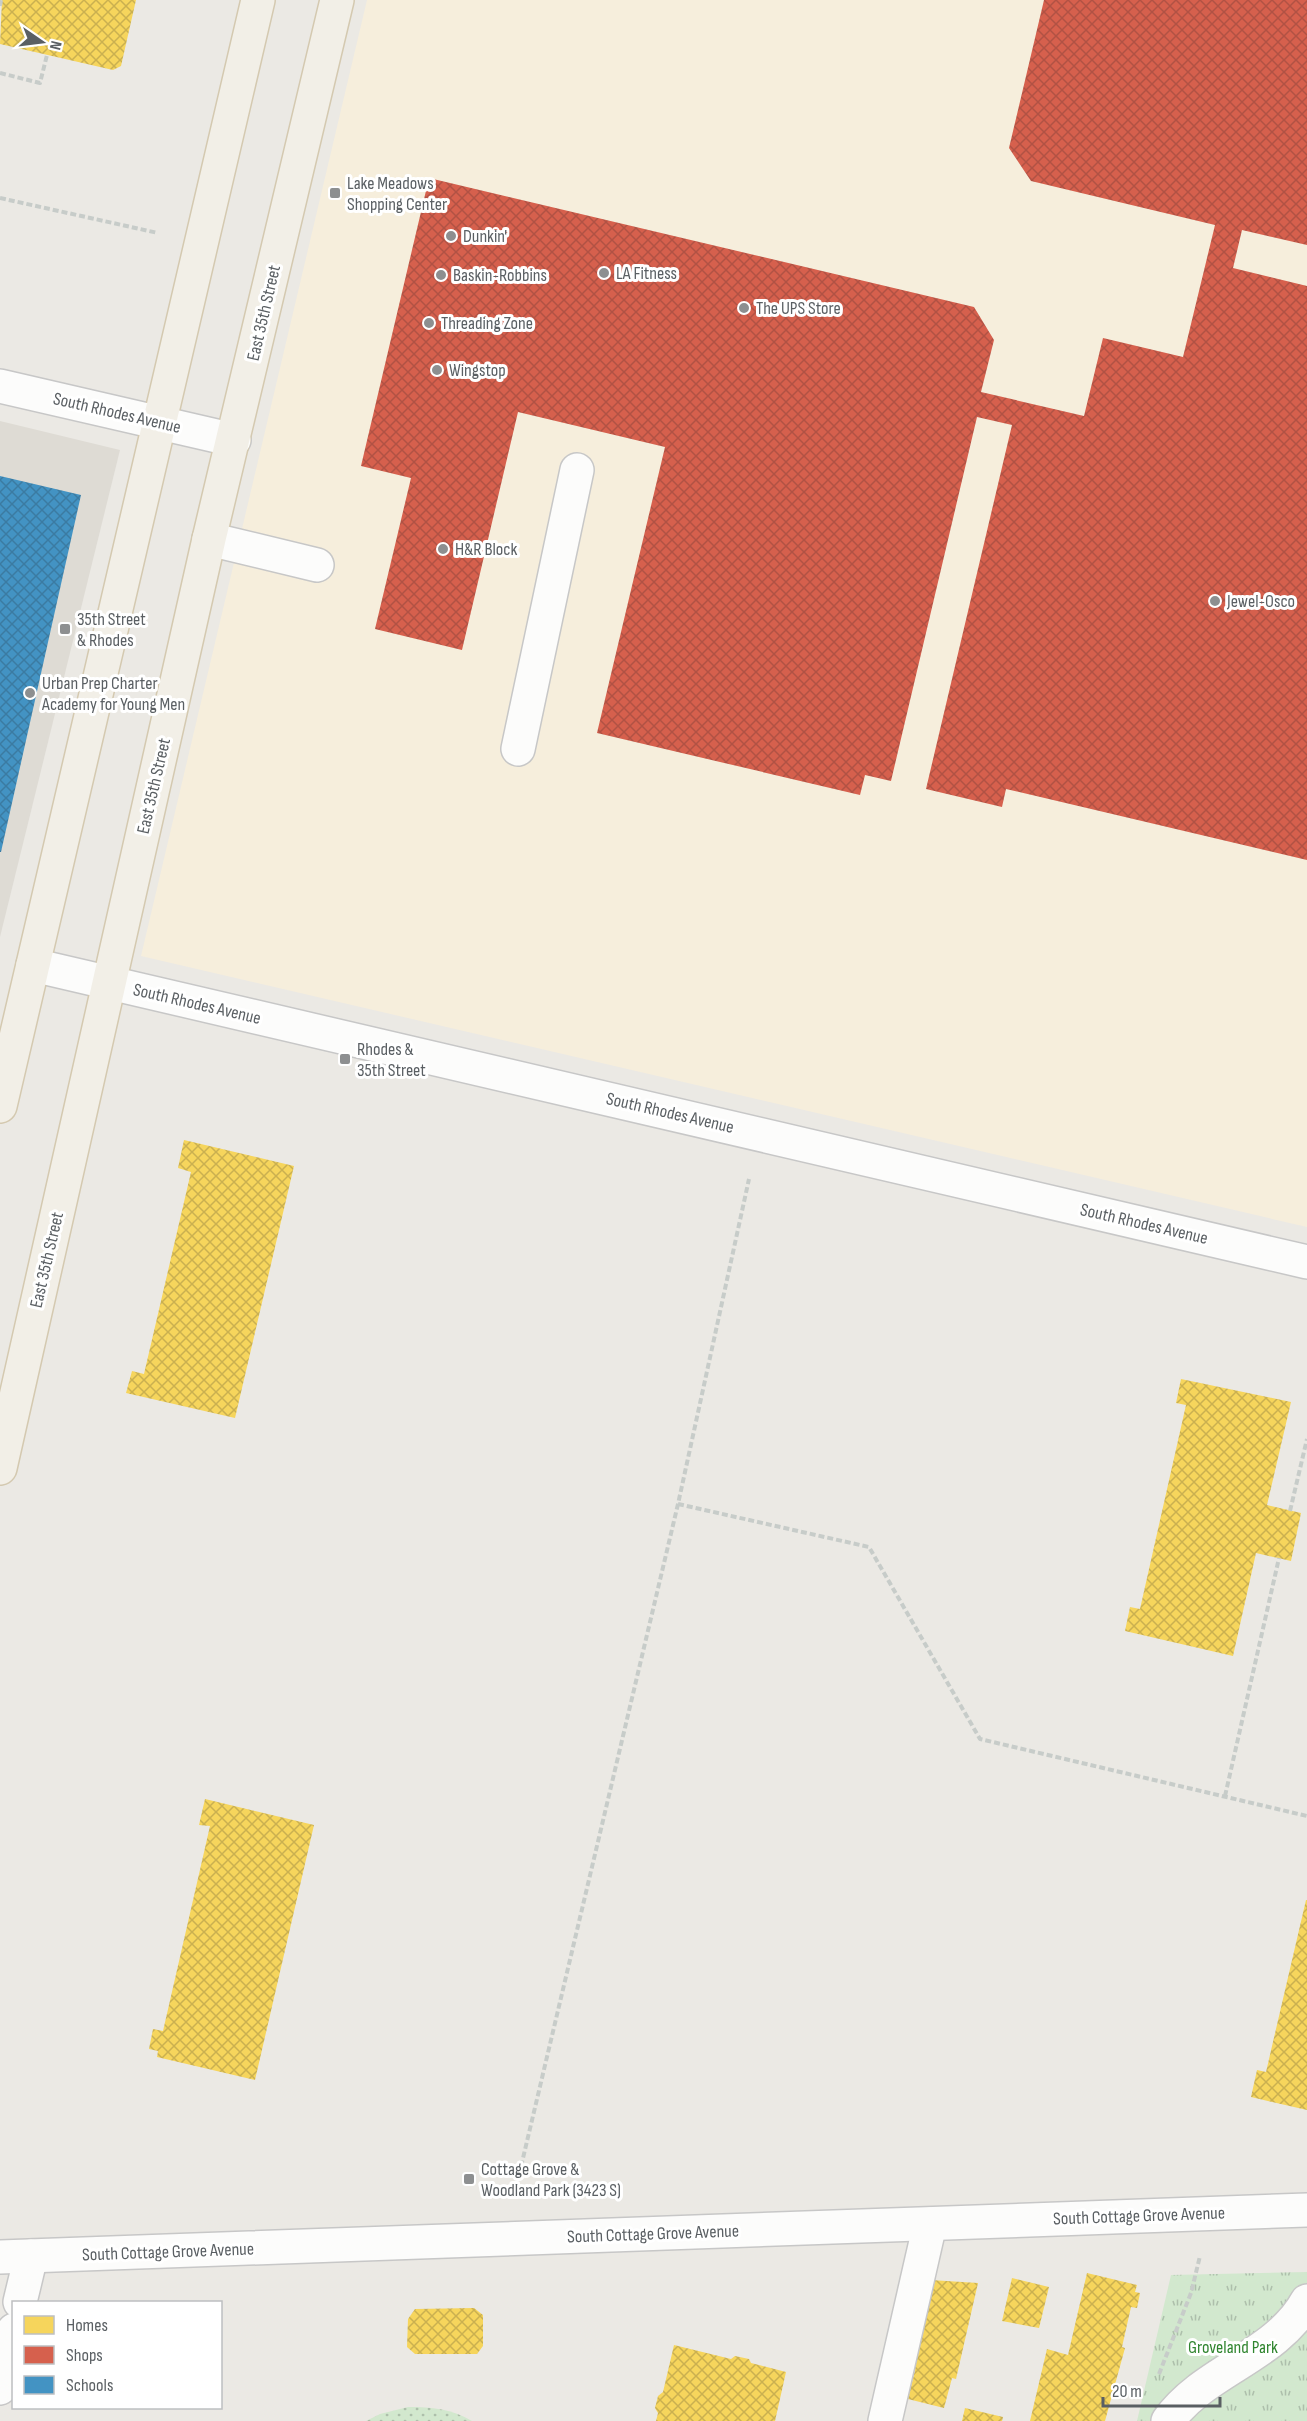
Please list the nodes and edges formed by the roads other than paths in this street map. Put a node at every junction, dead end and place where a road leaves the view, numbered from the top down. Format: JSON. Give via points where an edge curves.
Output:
{"nodes":[{"id":1,"x":258,"y":0,"type":"edge"},
{"id":2,"x":337,"y":0,"type":"edge"},
{"id":3,"x":0,"y":386,"type":"edge"},
{"id":4,"x":159,"y":423,"type":"junction"},
{"id":5,"x":234,"y":440,"type":"junction"},
{"id":6,"x":577,"y":470,"type":"dead end"},
{"id":7,"x":209,"y":539,"type":"junction"},
{"id":8,"x":317,"y":565,"type":"dead end"},
{"id":9,"x":518,"y":748,"type":"dead end"},
{"id":10,"x":33,"y":965,"type":"junction"},
{"id":11,"x":109,"y":984,"type":"junction"},
{"id":12,"x":0,"y":1106,"type":"edge"},
{"id":13,"x":1307,"y":1262,"type":"edge"},
{"id":14,"x":0,"y":1468,"type":"edge"},
{"id":15,"x":1307,"y":2210,"type":"edge"},
{"id":16,"x":930,"y":2224,"type":"junction"},
{"id":17,"x":15,"y":2257,"type":"edge"},
{"id":18,"x":20,"y":2301,"type":"edge"},
{"id":19,"x":1307,"y":2301,"type":"edge"},
{"id":20,"x":12,"y":2338,"type":"edge"},
{"id":21,"x":0,"y":2388,"type":"edge"},
{"id":22,"x":885,"y":2421,"type":"edge"},
{"id":23,"x":1168,"y":2421,"type":"edge"}],
"edges":[{"from":1,"to":4,"type":"main road"},
{"from":2,"to":5,"type":"main road","name":"East 35th Street"},
{"from":3,"to":4,"type":"street","name":"South Rhodes Avenue"},
{"from":4,"to":5,"type":"street","name":"South Rhodes Avenue"},
{"from":4,"to":10,"type":"main road"},
{"from":5,"to":7,"type":"main road","name":"East 35th Street"},
{"from":6,"to":9,"type":"street"},
{"from":7,"to":8,"type":"street"},
{"from":7,"to":11,"type":"main road","name":"East 35th Street"},
{"from":10,"to":11,"type":"street","name":"South Rhodes Avenue"},
{"from":10,"to":12,"type":"main road"},
{"from":11,"to":13,"type":"street","name":"South Rhodes Avenue"},
{"from":11,"to":14,"type":"main road","name":"East 35th Street"},
{"from":15,"to":16,"type":"street","name":"South Cottage Grove Avenue"},
{"from":16,"to":17,"type":"street","name":"South Cottage Grove Avenue"},
{"from":16,"to":22,"type":"street"},
{"from":17,"to":18,"type":"street"},
{"from":19,"to":23,"type":"street","via":[[1270,2343],[1196,2392]]},
{"from":20,"to":21,"type":"street"}]}
